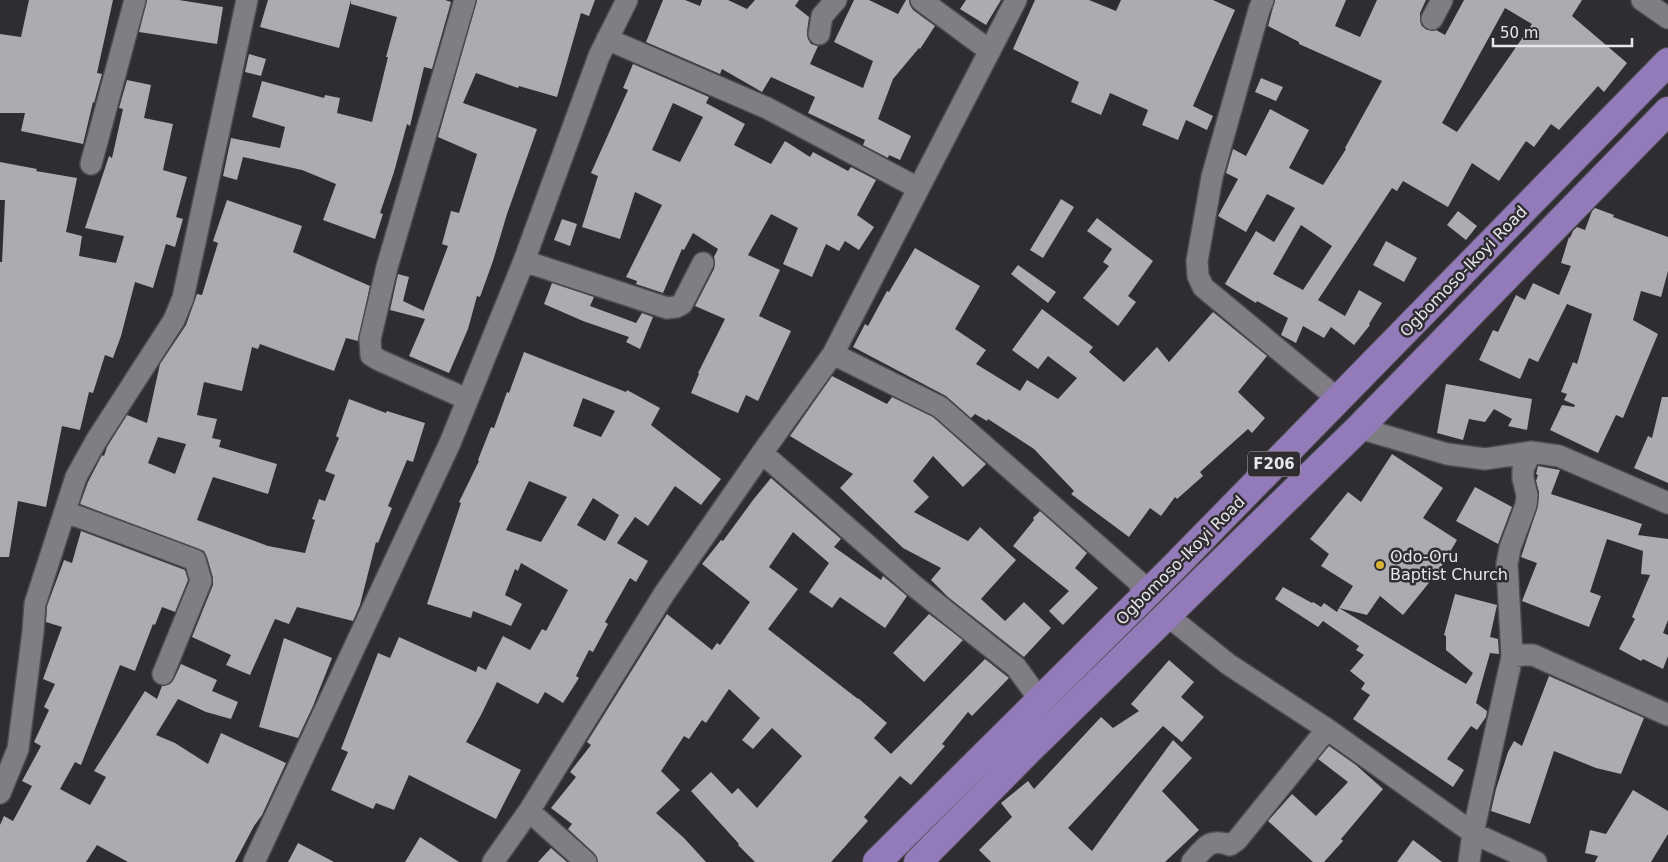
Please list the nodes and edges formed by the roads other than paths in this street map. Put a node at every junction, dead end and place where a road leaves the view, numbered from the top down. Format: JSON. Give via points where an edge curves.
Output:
{"nodes":[{"id":1,"x":135,"y":0,"type":"edge"},
{"id":2,"x":465,"y":0,"type":"edge"},
{"id":3,"x":627,"y":0,"type":"edge"},
{"id":4,"x":836,"y":0,"type":"edge"},
{"id":5,"x":921,"y":0,"type":"edge"},
{"id":6,"x":1016,"y":0,"type":"edge"},
{"id":7,"x":1442,"y":0,"type":"edge"},
{"id":8,"x":1642,"y":0,"type":"edge"},
{"id":9,"x":242,"y":1,"type":"edge"},
{"id":10,"x":1255,"y":3,"type":"edge"},
{"id":11,"x":1668,"y":18,"type":"edge"},
{"id":12,"x":1432,"y":19,"type":"dead end"},
{"id":13,"x":819,"y":34,"type":"dead end"},
{"id":14,"x":607,"y":39,"type":"junction"},
{"id":15,"x":990,"y":51,"type":"junction"},
{"id":16,"x":1668,"y":62,"type":"edge"},
{"id":17,"x":1668,"y":111,"type":"edge"},
{"id":18,"x":91,"y":164,"type":"dead end"},
{"id":19,"x":918,"y":188,"type":"junction"},
{"id":20,"x":524,"y":261,"type":"junction"},
{"id":21,"x":703,"y":263,"type":"dead end"},
{"id":22,"x":833,"y":354,"type":"junction"},
{"id":23,"x":467,"y":399,"type":"junction"},
{"id":24,"x":1338,"y":399,"type":"junction"},
{"id":25,"x":1359,"y":428,"type":"junction"},
{"id":26,"x":1531,"y":452,"type":"junction"},
{"id":27,"x":762,"y":453,"type":"junction"},
{"id":28,"x":1668,"y":503,"type":"edge"},
{"id":29,"x":66,"y":512,"type":"junction"},
{"id":30,"x":1143,"y":597,"type":"junction"},
{"id":31,"x":1168,"y":616,"type":"junction"},
{"id":32,"x":1512,"y":657,"type":"junction"},
{"id":33,"x":163,"y":674,"type":"dead end"},
{"id":34,"x":1040,"y":700,"type":"junction"},
{"id":35,"x":1668,"y":715,"type":"edge"},
{"id":36,"x":1327,"y":729,"type":"junction"},
{"id":37,"x":0,"y":793,"type":"edge"},
{"id":38,"x":529,"y":811,"type":"junction"},
{"id":39,"x":1473,"y":833,"type":"junction"},
{"id":40,"x":254,"y":862,"type":"edge"},
{"id":41,"x":493,"y":862,"type":"edge"},
{"id":42,"x":586,"y":862,"type":"edge"},
{"id":43,"x":877,"y":862,"type":"edge"},
{"id":44,"x":918,"y":862,"type":"edge"},
{"id":45,"x":1192,"y":862,"type":"edge"},
{"id":46,"x":1468,"y":862,"type":"edge"},
{"id":47,"x":1536,"y":862,"type":"edge"}],
"edges":[{"from":1,"to":18,"type":"street"},
{"from":2,"to":23,"type":"street","via":[[387,267],[370,339],[371,354],[379,360]]},
{"from":3,"to":14,"type":"street"},
{"from":4,"to":13,"type":"street","via":[[822,16]]},
{"from":5,"to":15,"type":"street"},
{"from":6,"to":15,"type":"street"},
{"from":7,"to":12,"type":"street"},
{"from":8,"to":11,"type":"street"},
{"from":9,"to":29,"type":"street","via":[[183,298],[174,320],[96,440],[76,477]]},
{"from":10,"to":24,"type":"street","via":[[1212,177],[1197,261],[1198,276],[1203,287]]},
{"from":14,"to":19,"type":"street","via":[[767,108]]},
{"from":14,"to":20,"type":"street"},
{"from":15,"to":19,"type":"street"},
{"from":16,"to":24,"type":"main road","name":"Ogbomoso-Ikoyi Road","number":"F206"},
{"from":17,"to":25,"type":"main road","name":"Ogbomoso-Ikoyi Road","number":"F206"},
{"from":19,"to":22,"type":"street"},
{"from":20,"to":21,"type":"street","via":[[667,308],[682,304]]},
{"from":20,"to":23,"type":"street"},
{"from":22,"to":27,"type":"street"},
{"from":22,"to":30,"type":"street","via":[[940,406],[1139,582]]},
{"from":23,"to":40,"type":"street","via":[[450,443]]},
{"from":24,"to":30,"type":"main road","name":"Ogbomoso-Ikoyi Road","number":"F206"},
{"from":25,"to":26,"type":"street","via":[[1447,454],[1485,459]]},
{"from":25,"to":31,"type":"main road","name":"Ogbomoso-Ikoyi Road","number":"F206"},
{"from":26,"to":28,"type":"street","via":[[1559,456]]},
{"from":26,"to":32,"type":"street","via":[[1523,469],[1526,505],[1507,564]]},
{"from":27,"to":34,"type":"street","via":[[913,585],[1016,667]]},
{"from":27,"to":38,"type":"street","via":[[664,594]]},
{"from":29,"to":33,"type":"street","via":[[195,560],[201,581]]},
{"from":29,"to":37,"type":"street","via":[[35,604],[18,749]]},
{"from":30,"to":34,"type":"main road","name":"Ogbomoso-Ikoyi Road","number":"F206"},
{"from":31,"to":36,"type":"street","via":[[1228,664]]},
{"from":31,"to":44,"type":"main road","name":"Ogbomoso-Ikoyi Road","number":"F206"},
{"from":32,"to":35,"type":"street","via":[[1533,655]]},
{"from":32,"to":39,"type":"street"},
{"from":34,"to":43,"type":"main road","name":"Ogbomoso-Ikoyi Road","number":"F206"},
{"from":36,"to":39,"type":"street"},
{"from":36,"to":45,"type":"street","via":[[1237,840],[1230,845],[1219,841],[1208,844]]},
{"from":38,"to":41,"type":"street"},
{"from":38,"to":42,"type":"street"},
{"from":39,"to":46,"type":"street"},
{"from":39,"to":47,"type":"street"}]}
